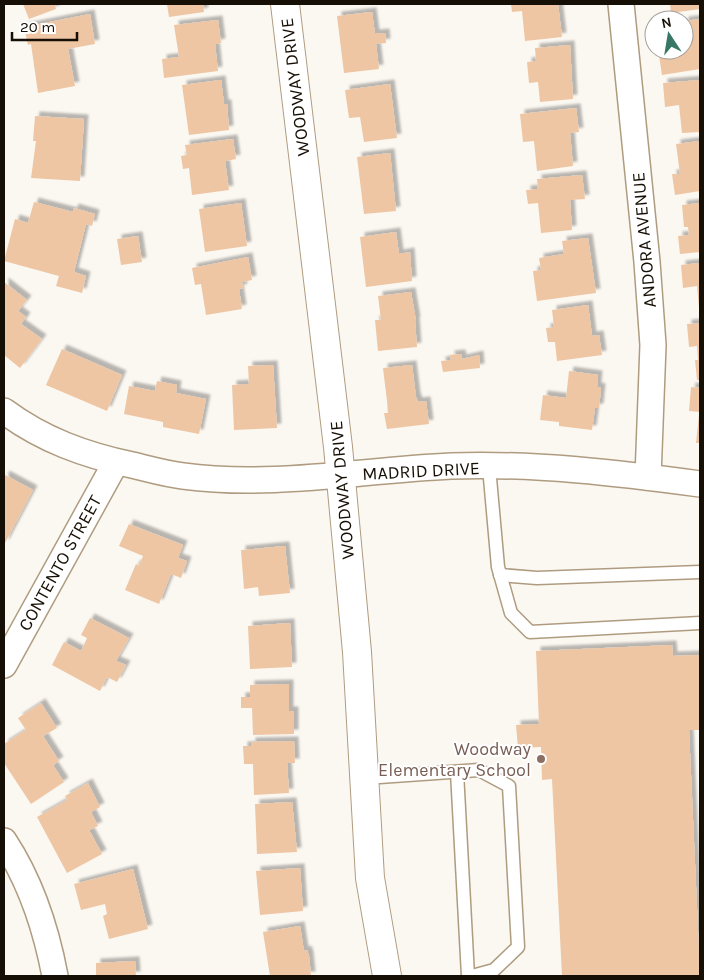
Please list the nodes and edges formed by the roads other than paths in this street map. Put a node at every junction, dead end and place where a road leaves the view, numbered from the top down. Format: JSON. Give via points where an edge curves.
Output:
{"nodes":[{"id":1,"x":285,"y":4,"type":"edge"},
{"id":2,"x":621,"y":4,"type":"edge"},
{"id":3,"x":4,"y":411,"type":"edge"},
{"id":4,"x":116,"y":462,"type":"junction"},
{"id":5,"x":489,"y":467,"type":"junction"},
{"id":6,"x":341,"y":475,"type":"junction"},
{"id":7,"x":648,"y":477,"type":"junction"},
{"id":8,"x":700,"y":484,"type":"edge"},
{"id":9,"x":700,"y":572,"type":"edge"},
{"id":10,"x":500,"y":575,"type":"junction"},
{"id":11,"x":700,"y":623,"type":"edge"},
{"id":12,"x":4,"y":665,"type":"edge"},
{"id":13,"x":457,"y":772,"type":"junction"},
{"id":14,"x":364,"y":778,"type":"junction"},
{"id":15,"x":4,"y":841,"type":"edge"},
{"id":16,"x":55,"y":976,"type":"edge"},
{"id":17,"x":388,"y":976,"type":"edge"},
{"id":18,"x":468,"y":976,"type":"edge"},
{"id":19,"x":472,"y":976,"type":"edge"}],
"edges":[{"from":1,"to":6,"type":"street","name":"WOODWAY DRIVE"},
{"from":2,"to":7,"type":"street","name":"ANDORA AVENUE","via":[[653,345]]},
{"from":3,"to":4,"type":"street","name":"MADRID DRIVE","via":[[79,452]]},
{"from":4,"to":6,"type":"street","name":"MADRID DRIVE","via":[[183,476],[256,480]]},
{"from":4,"to":12,"type":"street","name":"CONTENTO STREET"},
{"from":5,"to":6,"type":"street","name":"MADRID DRIVE","via":[[452,466]]},
{"from":5,"to":7,"type":"street","name":"MADRID DRIVE"},
{"from":5,"to":10,"type":"lane"},
{"from":6,"to":14,"type":"street","name":"WOODWAY DRIVE","via":[[357,652]]},
{"from":7,"to":8,"type":"street","name":"MADRID DRIVE"},
{"from":9,"to":10,"type":"lane","via":[[537,578]]},
{"from":10,"to":11,"type":"lane","via":[[510,613],[530,632]]},
{"from":13,"to":14,"type":"lane"},
{"from":13,"to":18,"type":"lane"},
{"from":13,"to":19,"type":"lane","via":[[479,770],[509,786],[518,947],[494,970]]},
{"from":14,"to":17,"type":"street","name":"WOODWAY DRIVE","via":[[370,878]]},
{"from":15,"to":16,"type":"street","via":[[34,896],[48,939]]}]}
